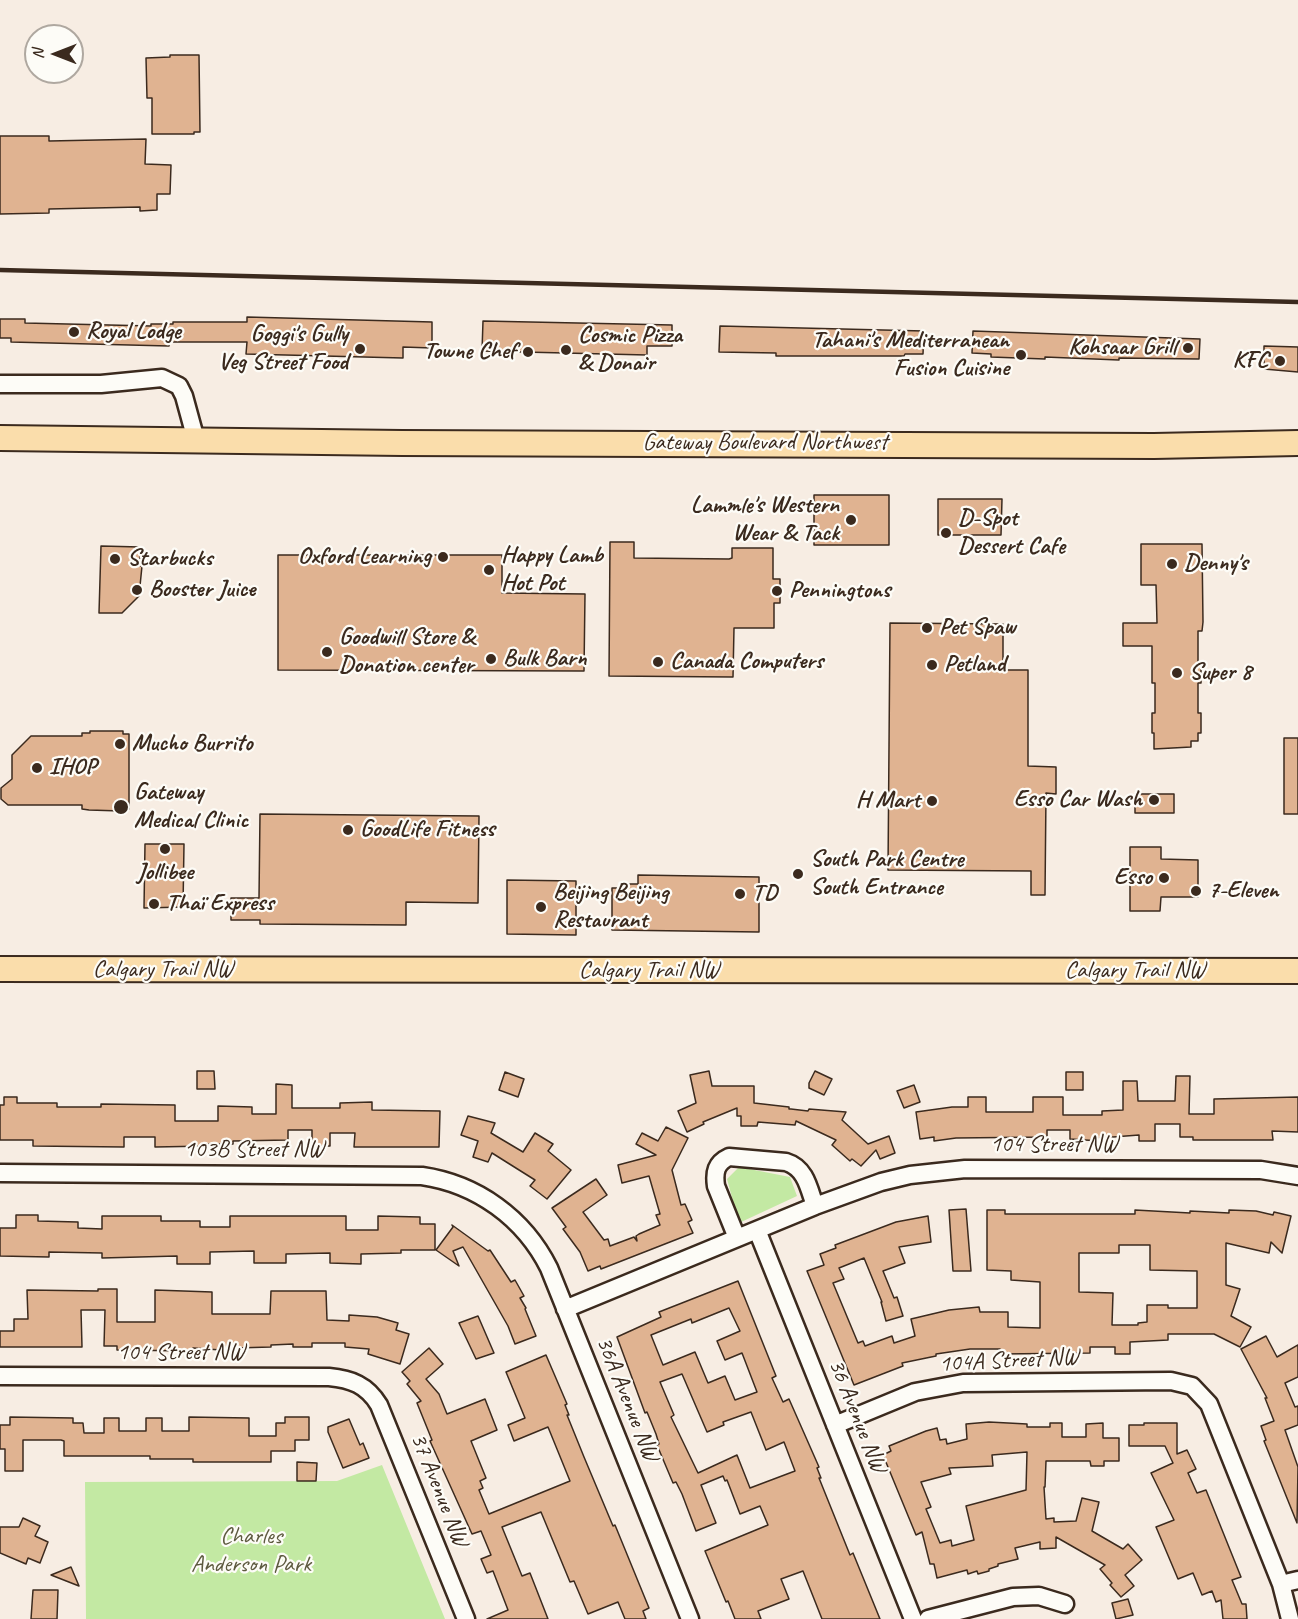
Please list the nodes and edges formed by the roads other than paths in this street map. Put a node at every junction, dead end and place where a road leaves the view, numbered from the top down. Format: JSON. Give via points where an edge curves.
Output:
{"nodes":[{"id":1,"x":0,"y":384,"type":"edge"},
{"id":2,"x":0,"y":438,"type":"edge"},
{"id":3,"x":196,"y":440,"type":"junction"},
{"id":4,"x":1298,"y":443,"type":"edge"},
{"id":5,"x":0,"y":969,"type":"edge"},
{"id":6,"x":1298,"y":971,"type":"edge"},
{"id":7,"x":0,"y":1173,"type":"edge"},
{"id":8,"x":1298,"y":1176,"type":"edge"},
{"id":9,"x":815,"y":1206,"type":"junction"},
{"id":10,"x":501,"y":1209,"type":"joint"},
{"id":11,"x":758,"y":1230,"type":"junction"},
{"id":12,"x":737,"y":1238,"type":"junction"},
{"id":13,"x":565,"y":1309,"type":"junction"},
{"id":14,"x":0,"y":1376,"type":"edge"},
{"id":15,"x":360,"y":1384,"type":"joint"},
{"id":16,"x":835,"y":1425,"type":"junction"},
{"id":17,"x":1298,"y":1580,"type":"edge"},
{"id":18,"x":1281,"y":1584,"type":"junction"},
{"id":19,"x":1065,"y":1604,"type":"dead end"},
{"id":20,"x":466,"y":1619,"type":"edge"},
{"id":21,"x":690,"y":1619,"type":"edge"},
{"id":22,"x":913,"y":1619,"type":"edge"},
{"id":23,"x":928,"y":1619,"type":"edge"},
{"id":24,"x":1290,"y":1619,"type":"edge"}],
"edges":[{"from":1,"to":3,"type":"street","via":[[101,384],[162,378],[178,386],[184,396]]},
{"from":2,"to":3,"type":"highway","name":"Gateway Boulevard Northwest"},
{"from":3,"to":4,"type":"highway","name":"Gateway Boulevard Northwest","via":[[1154,446]]},
{"from":5,"to":6,"type":"highway","name":"Calgary Trail NW"},
{"from":7,"to":10,"type":"street","name":"103B Street NW","via":[[422,1176],[449,1182]]},
{"from":8,"to":9,"type":"street","name":"104 Street NW","via":[[1261,1170],[965,1169],[881,1182]]},
{"from":9,"to":11,"type":"street","name":"104 Street NW"},
{"from":9,"to":12,"type":"street","via":[[803,1173],[794,1165],[729,1157],[717,1166],[715,1177]]},
{"from":10,"to":13,"type":"street","name":"36A Avenue NW","via":[[524,1230],[543,1256]]},
{"from":11,"to":12,"type":"street","name":"104 Street NW"},
{"from":11,"to":16,"type":"street","name":"36 Avenue NW"},
{"from":12,"to":13,"type":"street","name":"104 Street NW"},
{"from":13,"to":21,"type":"street","name":"36A Avenue NW"},
{"from":14,"to":15,"type":"street","name":"104 Street NW","via":[[329,1377]]},
{"from":15,"to":20,"type":"street","name":"37 Avenue NW","via":[[379,1405]]},
{"from":16,"to":18,"type":"street","name":"104A Street NW","via":[[915,1392],[963,1383],[1171,1381],[1192,1386],[1209,1404]]},
{"from":16,"to":22,"type":"street","name":"36 Avenue NW"},
{"from":17,"to":18,"type":"street"},
{"from":18,"to":24,"type":"street"},
{"from":19,"to":23,"type":"street","via":[[1039,1596],[1013,1597]]}]}
